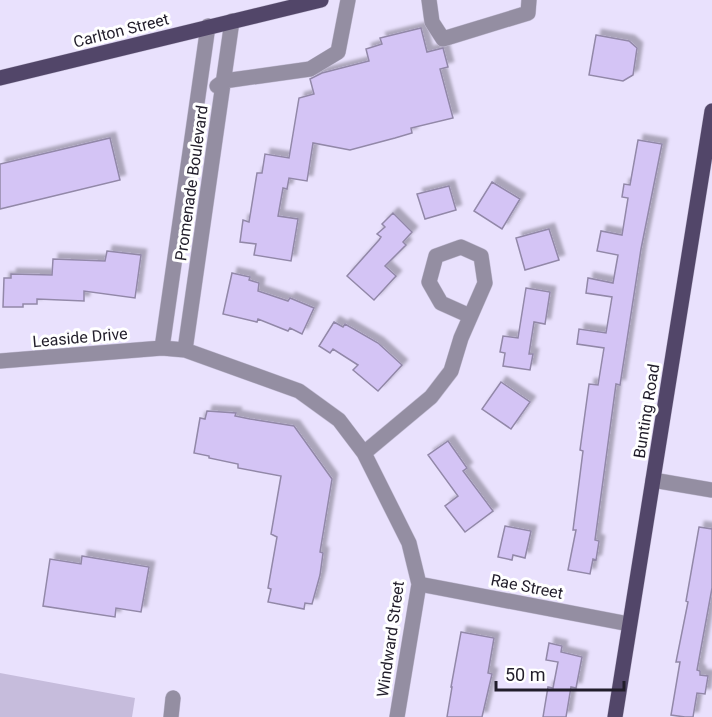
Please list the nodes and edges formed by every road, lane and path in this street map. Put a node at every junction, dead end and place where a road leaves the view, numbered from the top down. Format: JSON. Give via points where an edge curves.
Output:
{"nodes":[{"id":1,"x":321,"y":0,"type":"edge"},
{"id":2,"x":348,"y":0,"type":"edge"},
{"id":3,"x":429,"y":0,"type":"edge"},
{"id":4,"x":529,"y":0,"type":"edge"},
{"id":5,"x":232,"y":21,"type":"junction"},
{"id":6,"x":208,"y":26,"type":"junction"},
{"id":7,"x":0,"y":78,"type":"edge"},
{"id":8,"x":224,"y":82,"type":"junction"},
{"id":9,"x":198,"y":96,"type":"junction"},
{"id":10,"x":712,"y":111,"type":"edge"},
{"id":11,"x":470,"y":316,"type":"junction"},
{"id":12,"x":162,"y":348,"type":"junction"},
{"id":13,"x":185,"y":350,"type":"junction"},
{"id":14,"x":0,"y":361,"type":"edge"},
{"id":15,"x":364,"y":453,"type":"junction"},
{"id":16,"x":653,"y":480,"type":"junction"},
{"id":17,"x":712,"y":490,"type":"edge"},
{"id":18,"x":419,"y":584,"type":"junction"},
{"id":19,"x":629,"y":624,"type":"junction"},
{"id":20,"x":174,"y":698,"type":"dead end"},
{"id":21,"x":171,"y":717,"type":"edge"},
{"id":22,"x":397,"y":717,"type":"edge"},
{"id":23,"x":615,"y":717,"type":"edge"}],
"edges":[{"from":1,"to":5,"type":"main road","name":"Carlton Street"},
{"from":2,"to":8,"type":"street","via":[[338,51],[310,69]]},
{"from":3,"to":4,"type":"street","via":[[432,22],[443,39],[528,13]]},
{"from":5,"to":6,"type":"main road","name":"Carlton Street"},
{"from":5,"to":8,"type":"street","name":"Promenade Boulevard"},
{"from":6,"to":7,"type":"main road","name":"Carlton Street"},
{"from":6,"to":9,"type":"street","name":"Promenade Boulevard"},
{"from":8,"to":9,"type":"street"},
{"from":8,"to":13,"type":"street","name":"Promenade Boulevard"},
{"from":9,"to":12,"type":"street","name":"Promenade Boulevard"},
{"from":10,"to":16,"type":"main road","name":"Bunting Road"},
{"from":11,"to":11,"type":"street","via":[[485,283],[481,256],[461,247],[436,256],[429,282],[441,303]]},
{"from":11,"to":15,"type":"street","via":[[451,371],[431,398]]},
{"from":12,"to":13,"type":"street","name":"Windward Street"},
{"from":12,"to":14,"type":"street","name":"Leaside Drive"},
{"from":13,"to":15,"type":"street","name":"Windward Street","via":[[298,390],[339,420]]},
{"from":15,"to":18,"type":"street","name":"Windward Street","via":[[409,543]]},
{"from":16,"to":17,"type":"street"},
{"from":16,"to":19,"type":"main road","name":"Bunting Road"},
{"from":18,"to":19,"type":"street","name":"Rae Street"},
{"from":18,"to":22,"type":"street","name":"Windward Street"},
{"from":19,"to":23,"type":"main road","name":"Bunting Road"},
{"from":20,"to":21,"type":"street"}]}
